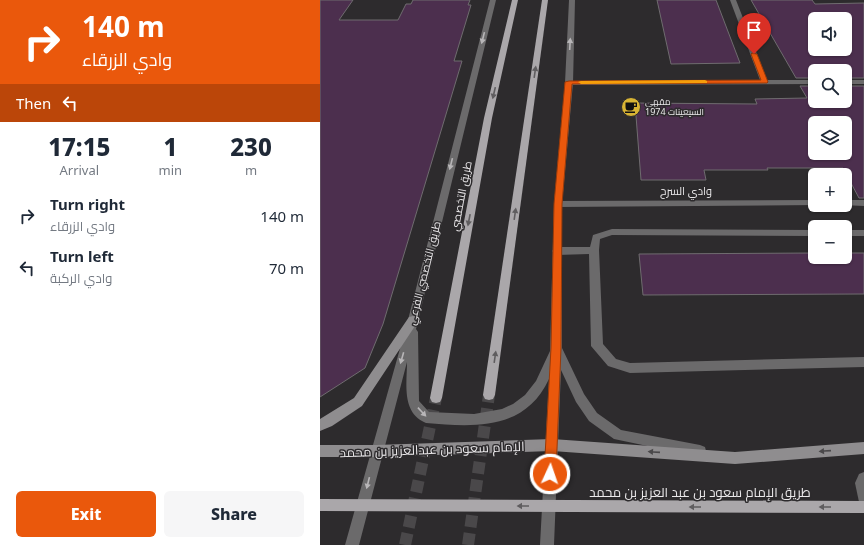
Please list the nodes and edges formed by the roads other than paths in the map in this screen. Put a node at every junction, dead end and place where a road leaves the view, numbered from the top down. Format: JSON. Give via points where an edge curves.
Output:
{"nodes":[{"id":1,"x":493,"y":0,"type":"edge"},
{"id":2,"x":515,"y":0,"type":"edge"},
{"id":3,"x":545,"y":0,"type":"edge"},
{"id":4,"x":572,"y":0,"type":"edge"},
{"id":5,"x":733,"y":0,"type":"edge"},
{"id":6,"x":569,"y":82,"type":"junction"},
{"id":7,"x":764,"y":82,"type":"junction"},
{"id":8,"x":808,"y":82,"type":"edge"},
{"id":9,"x":852,"y":82,"type":"edge"},
{"id":10,"x":864,"y":82,"type":"edge"},
{"id":11,"x":808,"y":203,"type":"edge"},
{"id":12,"x":852,"y":203,"type":"edge"},
{"id":13,"x":864,"y":203,"type":"edge"},
{"id":14,"x":558,"y":204,"type":"junction"},
{"id":15,"x":808,"y":233,"type":"edge"},
{"id":16,"x":852,"y":233,"type":"edge"},
{"id":17,"x":864,"y":233,"type":"edge"},
{"id":18,"x":594,"y":250,"type":"junction"},
{"id":19,"x":557,"y":251,"type":"junction"},
{"id":20,"x":413,"y":320,"type":"junction"},
{"id":21,"x":556,"y":348,"type":"junction"},
{"id":22,"x":864,"y":362,"type":"edge"},
{"id":23,"x":489,"y":396,"type":"tunnel mouth"},
{"id":24,"x":436,"y":398,"type":"tunnel mouth"},
{"id":25,"x":320,"y":425,"type":"edge"},
{"id":26,"x":552,"y":445,"type":"junction"},
{"id":27,"x":864,"y":448,"type":"edge"},
{"id":28,"x":320,"y":451,"type":"edge"},
{"id":29,"x":376,"y":451,"type":"junction"},
{"id":30,"x":735,"y":458,"type":"junction"},
{"id":31,"x":864,"y":479,"type":"edge"},
{"id":32,"x":864,"y":497,"type":"edge"},
{"id":33,"x":320,"y":505,"type":"edge"},
{"id":34,"x":864,"y":508,"type":"edge"},
{"id":35,"x":352,"y":545,"type":"edge"},
{"id":36,"x":547,"y":545,"type":"edge"}],
"edges":[{"from":1,"to":20,"type":"street","name":"طريق التخصصي الفرعي","one_way":true},
{"from":2,"to":24,"type":"main road","name":"طريق التخصصي","one_way":true,"via":[[488,118]]},
{"from":23,"to":3,"type":"main road","one_way":true},
{"from":6,"to":4,"type":"street","one_way":true},
{"from":5,"to":7,"type":"street"},
{"from":6,"to":7,"type":"street"},
{"from":6,"to":14,"type":"street"},
{"from":7,"to":8,"type":"street"},
{"from":9,"to":10,"type":"street"},
{"from":11,"to":14,"type":"street","name":"وادي السرح"},
{"from":12,"to":13,"type":"street"},
{"from":14,"to":19,"type":"street"},
{"from":15,"to":18,"type":"street","via":[[612,232],[596,237]]},
{"from":16,"to":17,"type":"street"},
{"from":18,"to":19,"type":"street"},
{"from":18,"to":22,"type":"street","via":[[597,346],[612,363],[630,368]]},
{"from":19,"to":21,"type":"street"},
{"from":20,"to":21,"type":"street","one_way":true,"via":[[413,403],[426,417],[465,421],[504,416],[524,405],[540,386]]},
{"from":20,"to":25,"type":"main road","via":[[358,402]]},
{"from":20,"to":29,"type":"street","name":"طريق التخصصي الفرعي","one_way":true},
{"from":21,"to":26,"type":"street"},
{"from":21,"to":30,"type":"street","name":"الإمام سعود بن عبدالعزيز بن محمد","via":[[580,398],[593,417],[618,435]]},
{"from":26,"to":29,"type":"main road","name":"الإمام سعود بن عبدالعزيز بن محمد"},
{"from":30,"to":26,"type":"main road","name":"الإمام سعود بن عبدالعزيز بن محمد","one_way":true},
{"from":26,"to":36,"type":"street"},
{"from":27,"to":30,"type":"main road","name":"الإمام سعود بن عبدالعزيز بن محمد","one_way":true},
{"from":28,"to":29,"type":"main road","name":"الإمام سعود بن عبدالعزيز بن محمد"},
{"from":29,"to":35,"type":"street","name":"طريق التخصصي الفرعي","one_way":true},
{"from":31,"to":32,"type":"street"},
{"from":34,"to":33,"type":"main road","name":"طريق الإمام سعود بن عبد العزيز بن محمد","one_way":true,"bridge":true}]}
